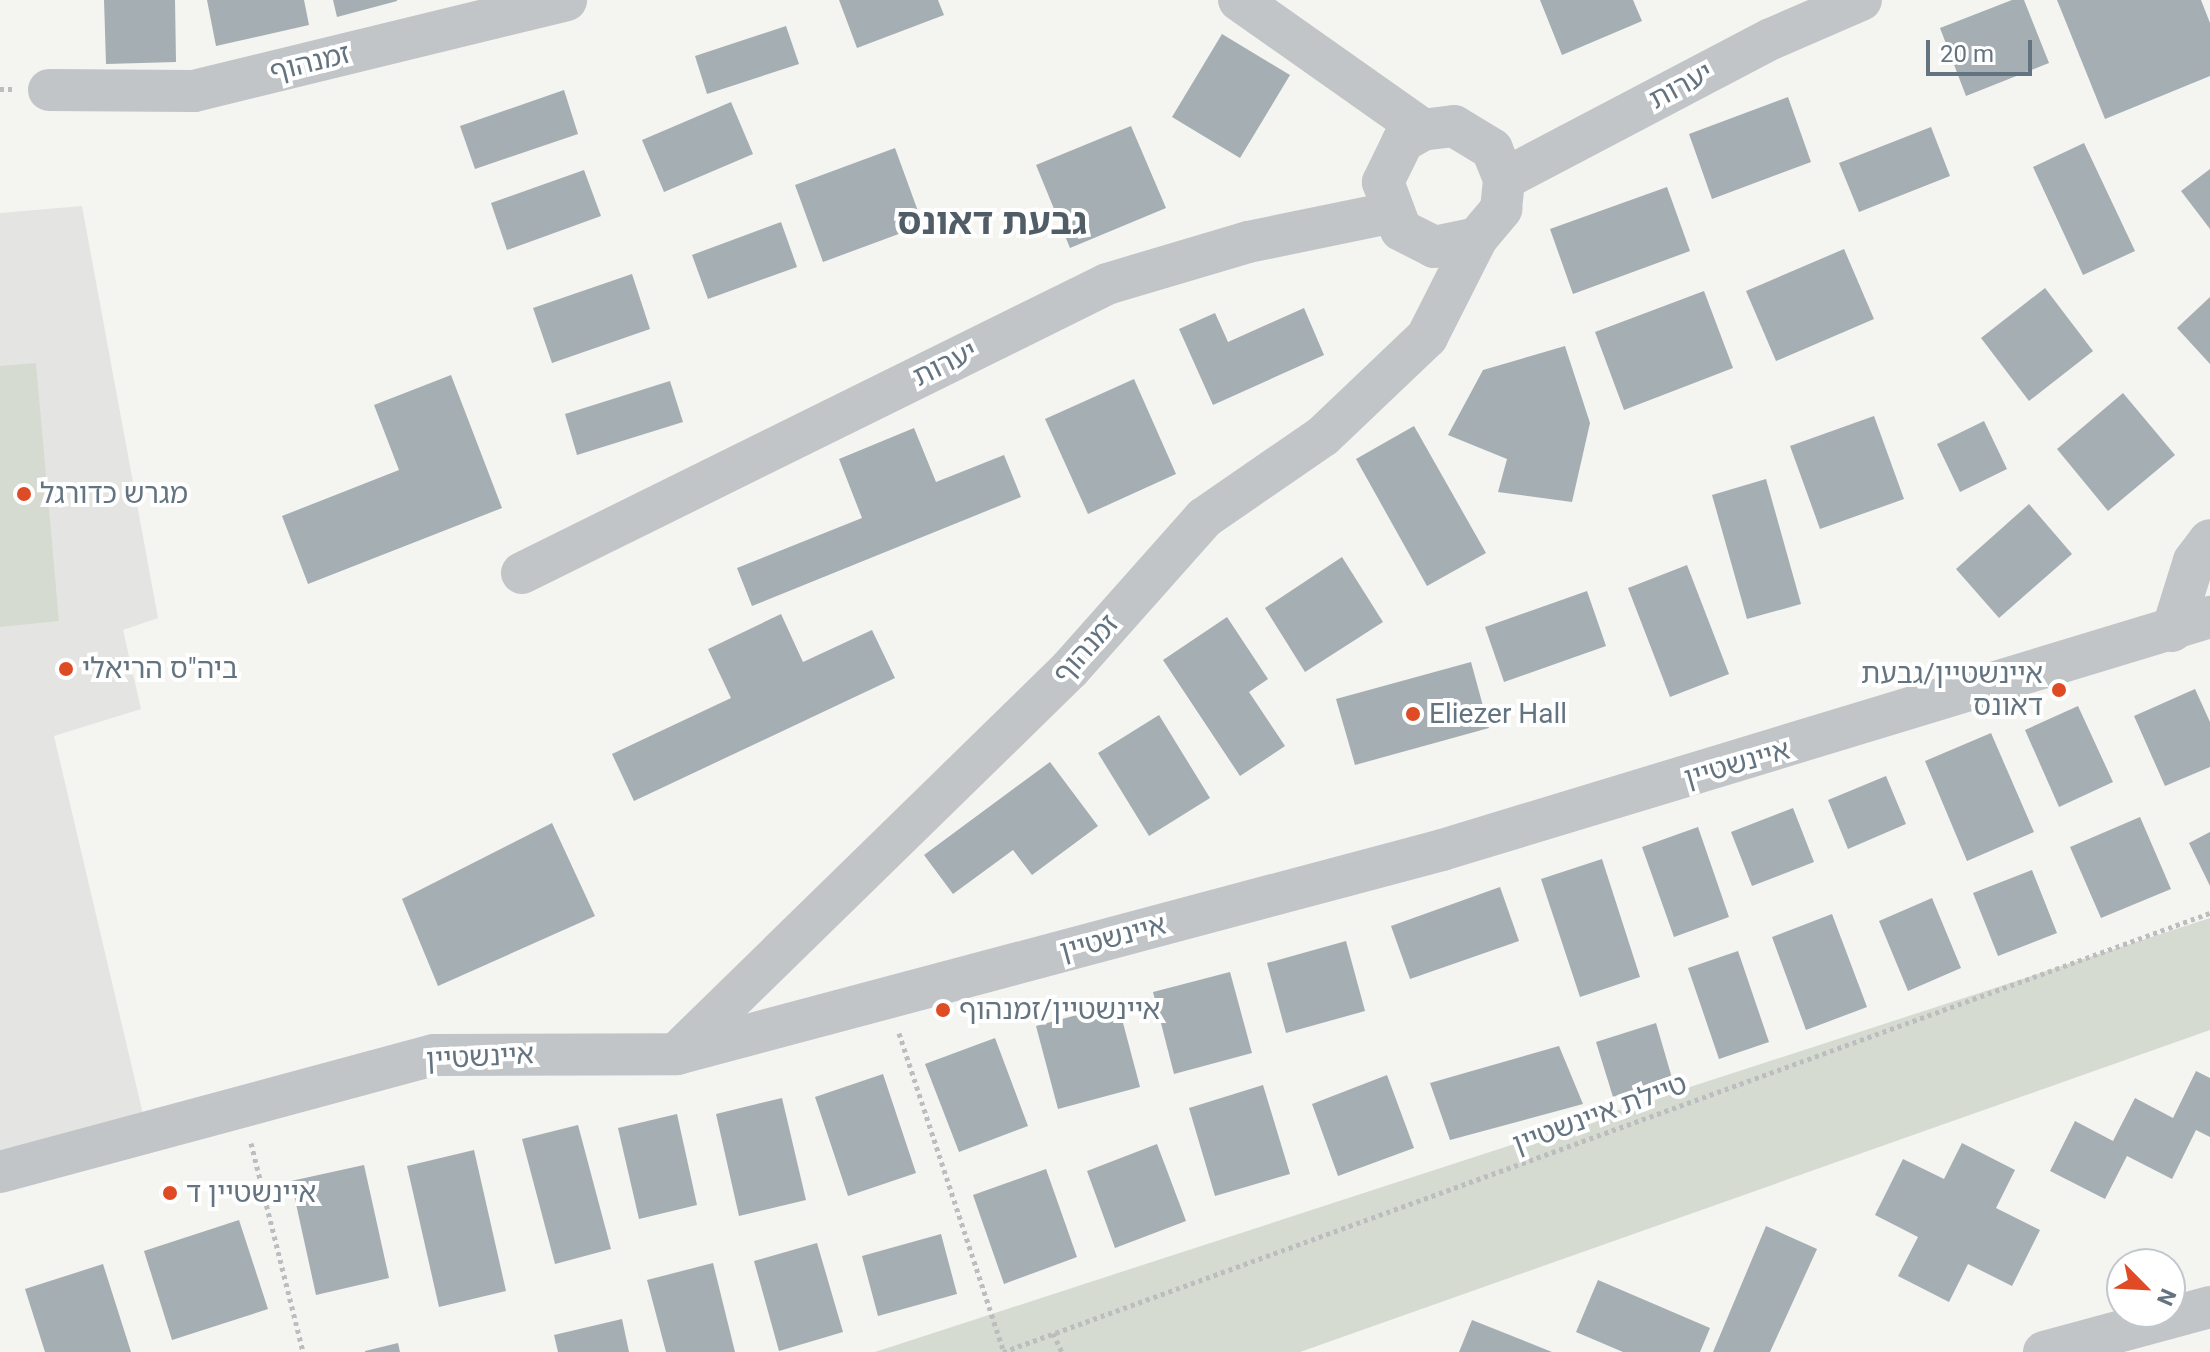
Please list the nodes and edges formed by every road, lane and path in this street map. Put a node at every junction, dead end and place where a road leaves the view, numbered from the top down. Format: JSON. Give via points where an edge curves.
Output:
{"nodes":[{"id":1,"x":566,"y":0,"type":"edge"},
{"id":2,"x":1239,"y":0,"type":"edge"},
{"id":3,"x":1861,"y":0,"type":"edge"},
{"id":4,"x":49,"y":90,"type":"dead end"},
{"id":5,"x":1423,"y":130,"type":"junction"},
{"id":6,"x":1504,"y":179,"type":"junction"},
{"id":7,"x":1389,"y":213,"type":"junction"},
{"id":8,"x":1477,"y":238,"type":"junction"},
{"id":9,"x":2210,"y":540,"type":"edge"},
{"id":10,"x":522,"y":573,"type":"dead end"},
{"id":11,"x":2191,"y":624,"type":"edge"},
{"id":12,"x":2210,"y":913,"type":"edge"},
{"id":13,"x":887,"y":998,"type":"junction"},
{"id":14,"x":677,"y":1054,"type":"junction"},
{"id":15,"x":242,"y":1106,"type":"junction"},
{"id":16,"x":0,"y":1172,"type":"edge"},
{"id":17,"x":2210,"y":1307,"type":"edge"},
{"id":18,"x":1053,"y":1333,"type":"junction"},
{"id":19,"x":303,"y":1352,"type":"edge"},
{"id":20,"x":1004,"y":1352,"type":"edge"},
{"id":21,"x":1062,"y":1352,"type":"edge"},
{"id":22,"x":2044,"y":1352,"type":"edge"}],
"edges":[{"from":1,"to":4,"type":"street","name":"זמנהוף","via":[[194,91]]},
{"from":2,"to":5,"type":"street"},
{"from":3,"to":6,"type":"street","name":"יערות","via":[[1771,39]]},
{"from":5,"to":6,"type":"street","via":[[1454,126],[1478,136]]},
{"from":5,"to":7,"type":"street","via":[[1389,161],[1383,182]]},
{"from":6,"to":8,"type":"street","via":[[1501,209]]},
{"from":7,"to":8,"type":"street","via":[[1421,244],[1447,248]]},
{"from":7,"to":10,"type":"street","name":"יערות","via":[[1248,242],[1107,284]]},
{"from":8,"to":14,"type":"street","name":"זמנהוף","via":[[1427,337],[1323,436],[1204,518],[1070,669]]},
{"from":9,"to":11,"type":"street","via":[[2194,561]]},
{"from":11,"to":13,"type":"street","name":"איינשטיין","via":[[1457,846]]},
{"from":12,"to":18,"type":"path","name":"טיילת איינשטיין"},
{"from":13,"to":14,"type":"street","name":"איינשטיין"},
{"from":13,"to":20,"type":"path"},
{"from":14,"to":15,"type":"street","name":"איינשטיין","via":[[434,1055]]},
{"from":15,"to":16,"type":"street","name":"איינשטיין"},
{"from":15,"to":19,"type":"path"},
{"from":17,"to":22,"type":"street"},
{"from":18,"to":20,"type":"path","name":"טיילת איינשטיין"},
{"from":18,"to":21,"type":"path"}]}
